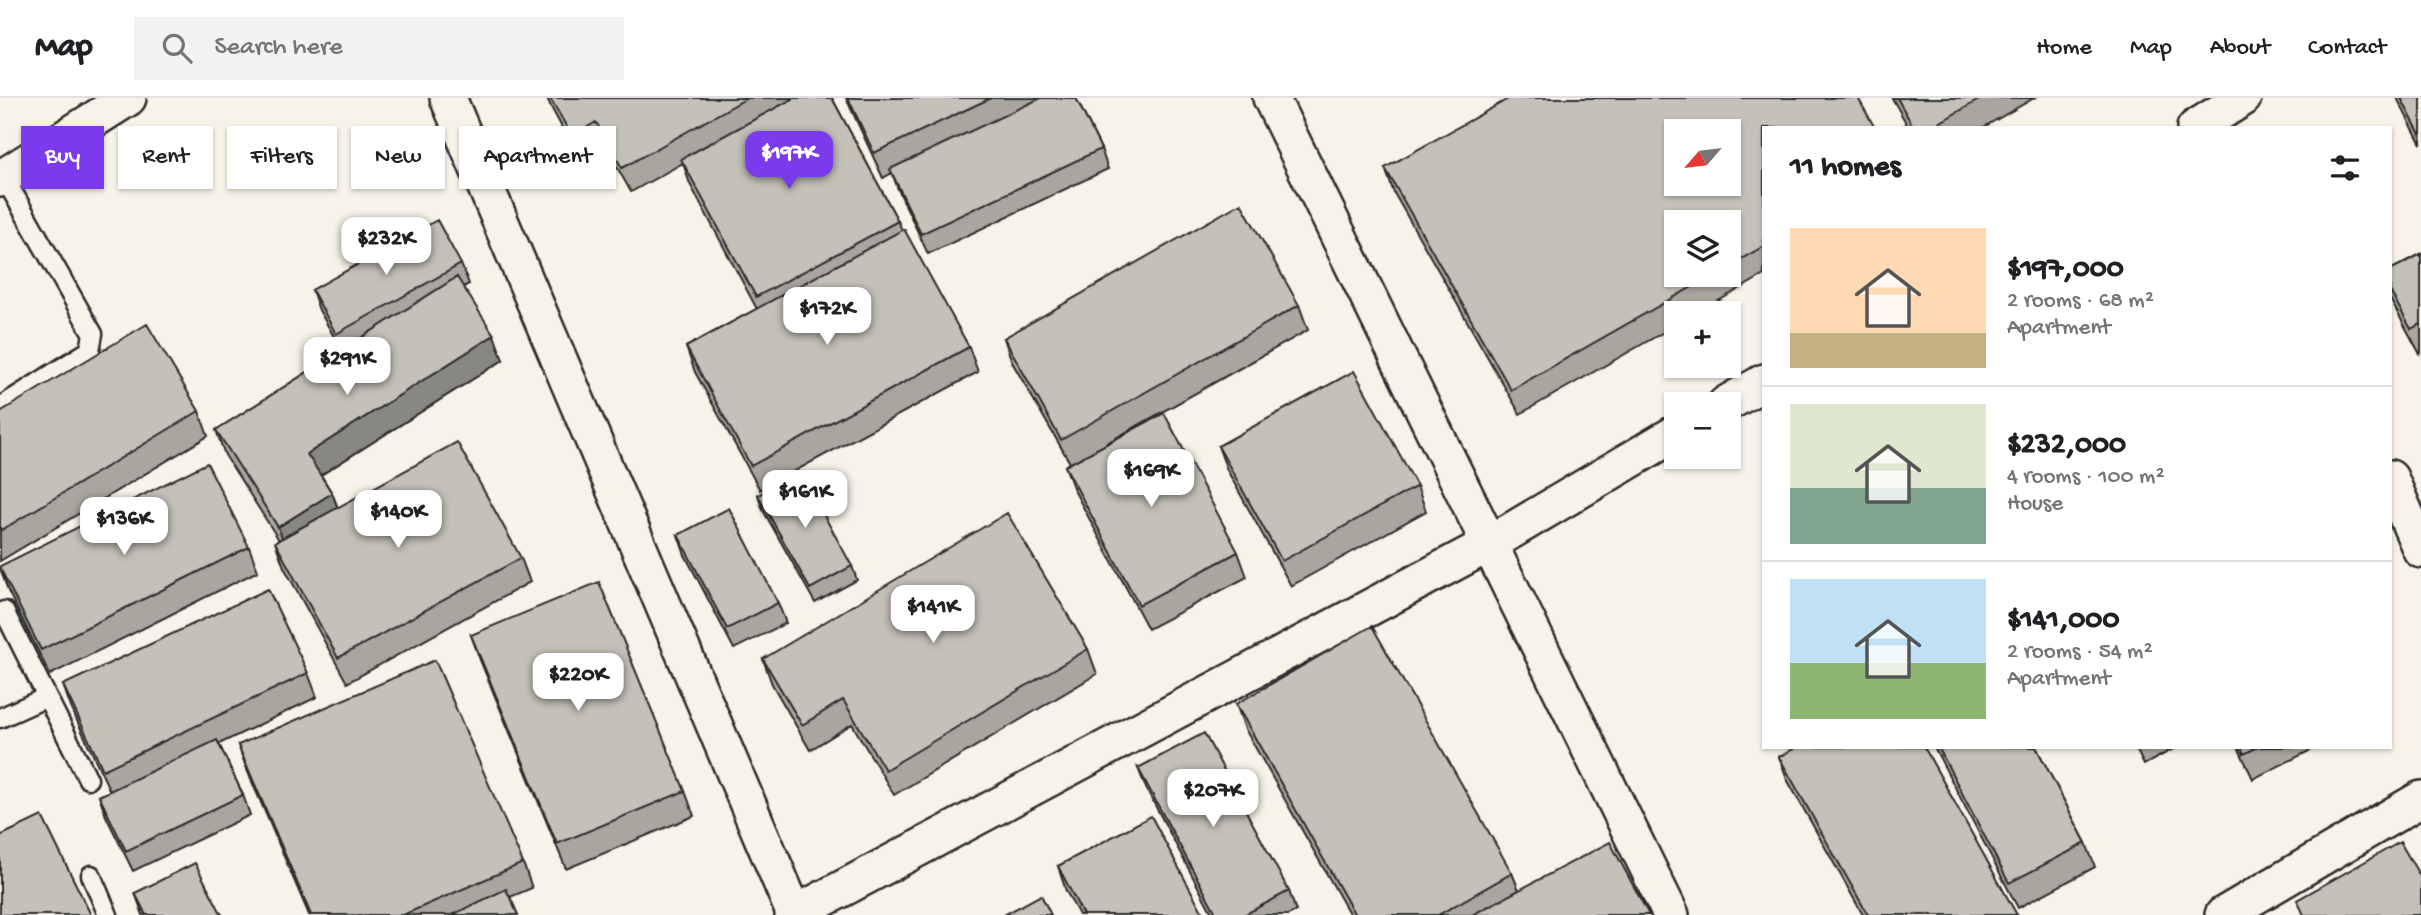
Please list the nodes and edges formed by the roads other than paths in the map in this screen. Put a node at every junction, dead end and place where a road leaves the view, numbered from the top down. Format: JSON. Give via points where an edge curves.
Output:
{"nodes":[{"id":1,"x":448,"y":98,"type":"edge"},
{"id":2,"x":1271,"y":98,"type":"edge"},
{"id":3,"x":110,"y":103,"type":"edge"},
{"id":4,"x":2239,"y":111,"type":"edge"},
{"id":5,"x":2200,"y":126,"type":"edge"},
{"id":6,"x":2,"y":178,"type":"edge"},
{"id":7,"x":1762,"y":383,"type":"edge"},
{"id":8,"x":1741,"y":395,"type":"edge"},
{"id":9,"x":0,"y":407,"type":"edge"},
{"id":10,"x":1664,"y":440,"type":"edge"},
{"id":11,"x":2392,"y":483,"type":"edge"},
{"id":12,"x":1489,"y":544,"type":"junction"},
{"id":13,"x":2421,"y":550,"type":"edge"},
{"id":14,"x":4,"y":611,"type":"edge"},
{"id":15,"x":47,"y":697,"type":"junction"},
{"id":16,"x":0,"y":718,"type":"edge"},
{"id":17,"x":88,"y":779,"type":"dead end"},
{"id":18,"x":2421,"y":799,"type":"edge"},
{"id":19,"x":91,"y":875,"type":"dead end"},
{"id":20,"x":108,"y":915,"type":"edge"},
{"id":21,"x":795,"y":915,"type":"edge"},
{"id":22,"x":1671,"y":915,"type":"edge"},
{"id":23,"x":2223,"y":915,"type":"edge"}],
"edges":[{"from":1,"to":21,"type":"street"},
{"from":2,"to":12,"type":"street"},
{"from":3,"to":6,"type":"street"},
{"from":4,"to":5,"type":"street"},
{"from":6,"to":9,"type":"lane","via":[[93,334],[90,350]]},
{"from":7,"to":8,"type":"street"},
{"from":10,"to":12,"type":"street"},
{"from":11,"to":13,"type":"street"},
{"from":12,"to":21,"type":"street"},
{"from":12,"to":22,"type":"street"},
{"from":14,"to":15,"type":"lane"},
{"from":15,"to":16,"type":"lane"},
{"from":15,"to":17,"type":"lane"},
{"from":18,"to":23,"type":"street"},
{"from":19,"to":20,"type":"lane"}]}
